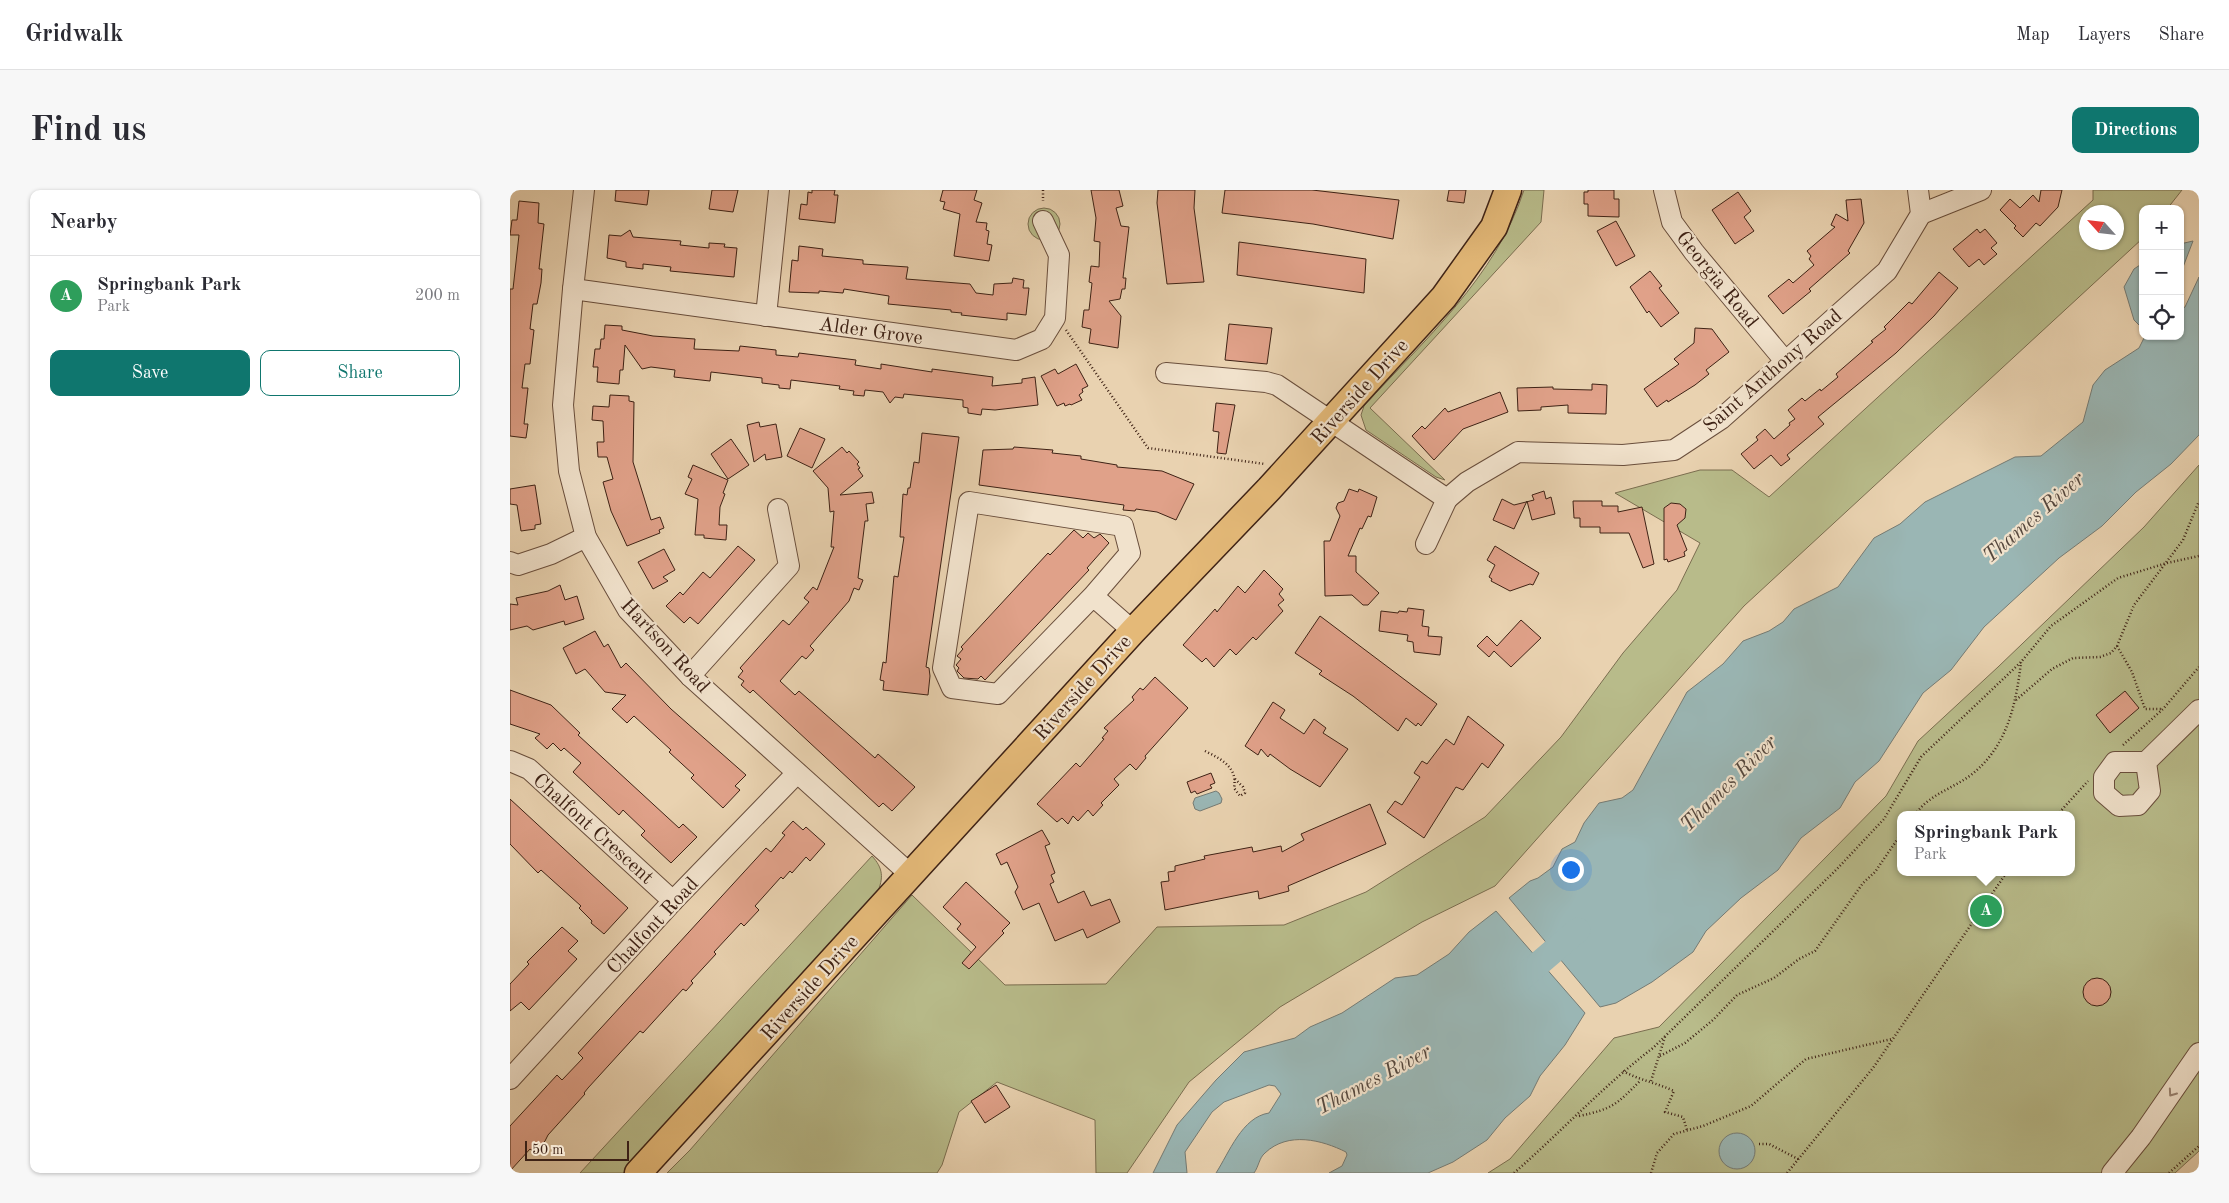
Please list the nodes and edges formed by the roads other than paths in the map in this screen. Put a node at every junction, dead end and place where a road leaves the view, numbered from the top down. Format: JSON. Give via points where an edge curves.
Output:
{"nodes":[{"id":1,"x":584,"y":190,"type":"edge"},
{"id":2,"x":778,"y":190,"type":"edge"},
{"id":3,"x":1508,"y":190,"type":"edge"},
{"id":4,"x":1664,"y":190,"type":"edge"},
{"id":5,"x":1918,"y":190,"type":"edge"},
{"id":6,"x":1981,"y":190,"type":"edge"},
{"id":7,"x":1921,"y":214,"type":"junction"},
{"id":8,"x":1043,"y":221,"type":"dead end"},
{"id":9,"x":573,"y":289,"type":"junction"},
{"id":10,"x":766,"y":316,"type":"junction"},
{"id":11,"x":1784,"y":361,"type":"junction"},
{"id":12,"x":1166,"y":373,"type":"dead end"},
{"id":13,"x":1332,"y":421,"type":"junction"},
{"id":14,"x":1447,"y":499,"type":"junction"},
{"id":15,"x":778,"y":509,"type":"dead end"},
{"id":16,"x":586,"y":537,"type":"junction"},
{"id":17,"x":1426,"y":544,"type":"dead end"},
{"id":18,"x":510,"y":562,"type":"edge"},
{"id":19,"x":1093,"y":596,"type":"junction"},
{"id":20,"x":1133,"y":631,"type":"junction"},
{"id":21,"x":690,"y":676,"type":"junction"},
{"id":22,"x":2199,"y":710,"type":"edge"},
{"id":23,"x":510,"y":761,"type":"edge"},
{"id":24,"x":2146,"y":762,"type":"dead end"},
{"id":25,"x":797,"y":773,"type":"junction"},
{"id":26,"x":911,"y":875,"type":"junction"},
{"id":27,"x":674,"y":901,"type":"junction"},
{"id":28,"x":2199,"y":1053,"type":"edge"},
{"id":29,"x":510,"y":1079,"type":"edge"},
{"id":30,"x":638,"y":1173,"type":"edge"},
{"id":31,"x":2112,"y":1173,"type":"edge"}],
"edges":[{"from":1,"to":9,"type":"street","name":"Hartson Road"},
{"from":2,"to":10,"type":"street"},
{"from":3,"to":13,"type":"main road","name":"Riverside Drive","via":[[1494,227],[1444,297]]},
{"from":4,"to":11,"type":"street","name":"Georgia Road","via":[[1672,222]]},
{"from":5,"to":7,"type":"street"},
{"from":6,"to":7,"type":"street"},
{"from":7,"to":11,"type":"street","name":"Saint Anthony Road","via":[[1887,271]]},
{"from":8,"to":10,"type":"street","name":"Alder Grove","via":[[1059,255],[1055,318],[1042,339],[1016,350]]},
{"from":9,"to":10,"type":"street","name":"Alder Grove"},
{"from":9,"to":16,"type":"street","name":"Hartson Road","via":[[563,405],[569,471]]},
{"from":11,"to":14,"type":"street","name":"Saint Anthony Road","via":[[1721,419],[1674,450],[1623,455],[1518,452],[1467,482]]},
{"from":12,"to":13,"type":"street","via":[[1277,385]]},
{"from":13,"to":14,"type":"street"},
{"from":13,"to":20,"type":"main road","name":"Riverside Drive"},
{"from":14,"to":17,"type":"street","name":"Saint Anthony Road"},
{"from":15,"to":21,"type":"street","via":[[789,566]]},
{"from":16,"to":18,"type":"street","via":[[518,565]]},
{"from":16,"to":21,"type":"street","name":"Hartson Road","via":[[628,610]]},
{"from":19,"to":19,"type":"street","via":[[998,694],[952,688],[943,668],[969,502],[1122,526],[1130,553]]},
{"from":19,"to":20,"type":"street"},
{"from":20,"to":26,"type":"main road","name":"Riverside Drive"},
{"from":21,"to":25,"type":"street","name":"Hartson Road"},
{"from":22,"to":24,"type":"street"},
{"from":23,"to":27,"type":"street","name":"Chalfont Crescent","via":[[529,769]]},
{"from":25,"to":26,"type":"street","name":"Hartson Road"},
{"from":25,"to":27,"type":"street","name":"Chalfont Road"},
{"from":26,"to":30,"type":"main road","name":"Riverside Drive"},
{"from":27,"to":29,"type":"street","name":"Chalfont Road"},
{"from":28,"to":31,"type":"street","one_way":true}]}
